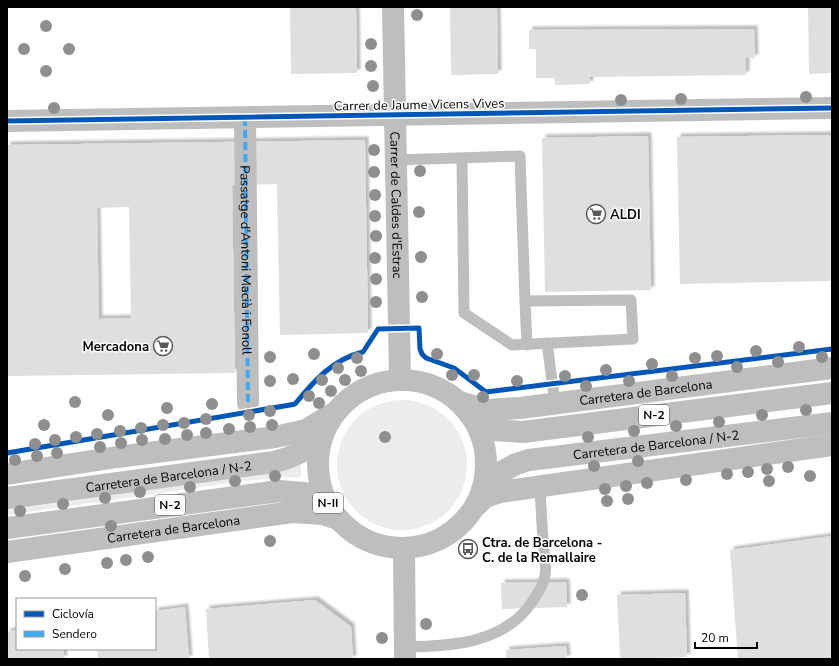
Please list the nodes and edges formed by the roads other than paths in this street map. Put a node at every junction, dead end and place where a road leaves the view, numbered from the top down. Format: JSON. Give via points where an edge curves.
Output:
{"nodes":[{"id":1,"x":393,"y":7,"type":"edge"},
{"id":2,"x":832,"y":108,"type":"edge"},
{"id":3,"x":395,"y":116,"type":"junction"},
{"id":4,"x":245,"y":118,"type":"junction"},
{"id":5,"x":7,"y":121,"type":"edge"},
{"id":6,"x":462,"y":158,"type":"junction"},
{"id":7,"x":396,"y":160,"type":"junction"},
{"id":8,"x":525,"y":301,"type":"junction"},
{"id":9,"x":547,"y":344,"type":"junction"},
{"id":10,"x":527,"y":345,"type":"junction"},
{"id":11,"x":832,"y":368,"type":"edge"},
{"id":12,"x":400,"y":379,"type":"junction"},
{"id":13,"x":832,"y":393,"type":"edge"},
{"id":14,"x":460,"y":402,"type":"junction"},
{"id":15,"x":248,"y":403,"type":"dead end"},
{"id":16,"x":555,"y":404,"type":"junction"},
{"id":17,"x":334,"y":414,"type":"junction"},
{"id":18,"x":832,"y":423,"type":"edge"},
{"id":19,"x":477,"y":424,"type":"junction"},
{"id":20,"x":323,"y":435,"type":"junction"},
{"id":21,"x":832,"y":445,"type":"edge"},
{"id":22,"x":7,"y":474,"type":"edge"},
{"id":23,"x":485,"y":481,"type":"junction"},
{"id":24,"x":540,"y":486,"type":"junction"},
{"id":25,"x":7,"y":498,"type":"edge"},
{"id":26,"x":477,"y":505,"type":"junction"},
{"id":27,"x":335,"y":513,"type":"junction"},
{"id":28,"x":7,"y":528,"type":"edge"},
{"id":29,"x":404,"y":548,"type":"junction"},
{"id":30,"x":7,"y":552,"type":"edge"},
{"id":31,"x":405,"y":653,"type":"edge"}],
"edges":[{"from":1,"to":3,"type":"street","name":"Carrer de Caldes d'Estrac"},
{"from":2,"to":3,"type":"street","name":"Carrer de Jaume Vicens Vives"},
{"from":3,"to":4,"type":"street","name":"Carrer de Jaume Vicens Vives"},
{"from":3,"to":7,"type":"street","name":"Carrer de Caldes d'Estrac"},
{"from":4,"to":5,"type":"street","name":"Carrer de Jaume Vicens Vives"},
{"from":4,"to":15,"type":"street","name":"Passatge d'Antoni Macià i Fonoll"},
{"from":6,"to":7,"type":"lane"},
{"from":6,"to":8,"type":"lane","via":[[520,156]]},
{"from":6,"to":10,"type":"lane","via":[[464,313],[512,345]]},
{"from":7,"to":12,"type":"street","name":"Carrer de Caldes d'Estrac"},
{"from":8,"to":9,"type":"lane","via":[[631,300],[632,339]]},
{"from":8,"to":10,"type":"lane"},
{"from":9,"to":10,"type":"lane"},
{"from":9,"to":16,"type":"lane"},
{"from":11,"to":16,"type":"street","name":"Carretera de Barcelona"},
{"from":12,"to":14,"type":"street","number":"N-II","via":[[439,387]]},
{"from":12,"to":17,"type":"street","number":"N-II","via":[[381,382],[363,389],[352,395]]},
{"from":13,"to":19,"type":"street","number":"N-2","via":[[523,432],[494,430]]},
{"from":14,"to":16,"type":"street","name":"Carretera de Barcelona","via":[[487,410]]},
{"from":14,"to":19,"type":"street","number":"N-II"},
{"from":17,"to":20,"type":"street","number":"N-II"},
{"from":17,"to":22,"type":"street","via":[[306,430],[275,437]]},
{"from":18,"to":23,"type":"street","name":"Carretera de Barcelona / N-2","number":"N-2","via":[[529,460]]},
{"from":19,"to":23,"type":"street","number":"N-II","via":[[487,462]]},
{"from":20,"to":25,"type":"street","name":"Carretera de Barcelona / N-2","number":"N-2","via":[[299,454],[274,462]]},
{"from":20,"to":27,"type":"street","number":"N-II","via":[[318,471],[324,495]]},
{"from":21,"to":24,"type":"street"},
{"from":23,"to":26,"type":"street","number":"N-II"},
{"from":24,"to":26,"type":"street","via":[[500,492],[485,498]]},
{"from":24,"to":31,"type":"lane","via":[[545,574],[528,608],[506,628],[476,641]]},
{"from":26,"to":29,"type":"street","number":"N-II","via":[[453,531],[438,540],[422,546]]},
{"from":27,"to":28,"type":"street","number":"N-2","via":[[305,493],[279,491]]},
{"from":27,"to":29,"type":"street","number":"N-II","via":[[350,530],[369,541]]},
{"from":27,"to":30,"type":"street","name":"Carretera de Barcelona","via":[[292,512]]},
{"from":29,"to":31,"type":"street"}]}
